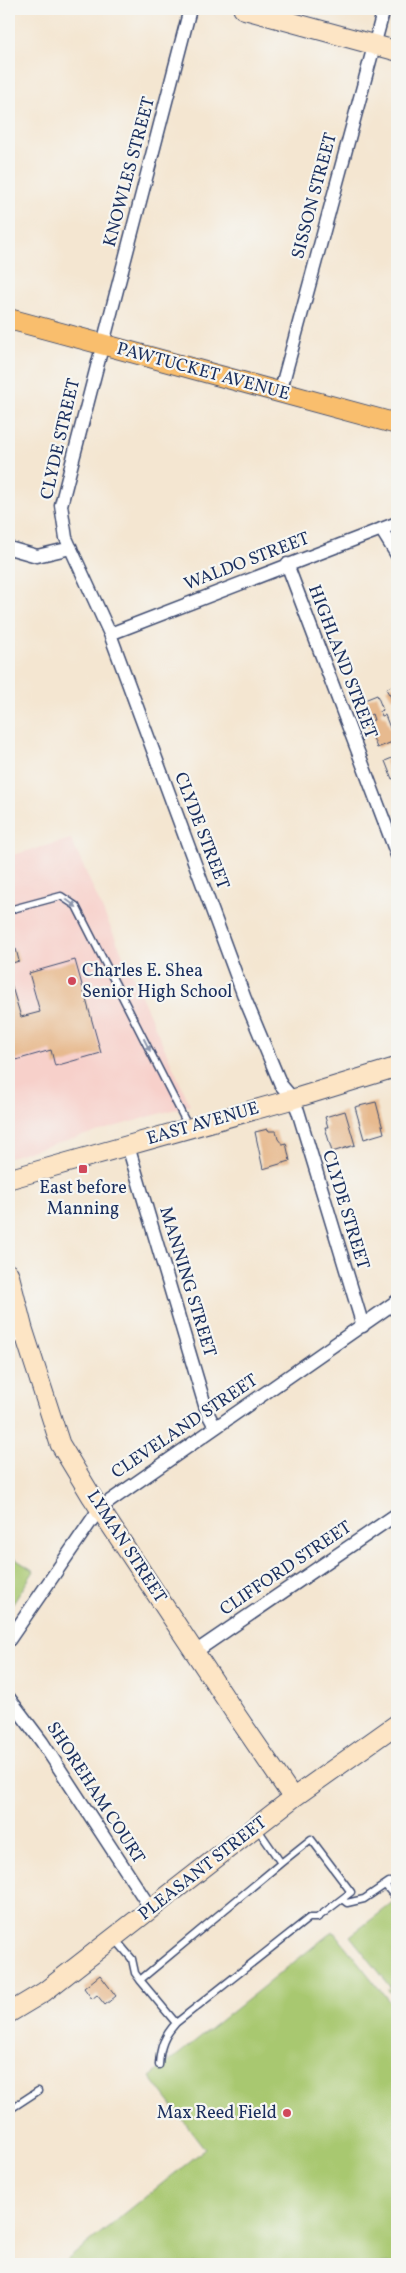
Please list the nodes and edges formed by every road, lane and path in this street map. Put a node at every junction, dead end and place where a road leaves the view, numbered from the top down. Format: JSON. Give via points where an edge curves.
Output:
{"nodes":[{"id":1,"x":190,"y":9,"type":"edge"},
{"id":2,"x":243,"y":9,"type":"edge"},
{"id":3,"x":384,"y":9,"type":"edge"},
{"id":4,"x":374,"y":44,"type":"junction"},
{"id":5,"x":397,"y":51,"type":"edge"},
{"id":6,"x":9,"y":319,"type":"edge"},
{"id":7,"x":102,"y":344,"type":"junction"},
{"id":8,"x":280,"y":393,"type":"junction"},
{"id":9,"x":397,"y":424,"type":"edge"},
{"id":10,"x":397,"y":522,"type":"edge"},
{"id":11,"x":381,"y":529,"type":"junction"},
{"id":12,"x":9,"y":548,"type":"edge"},
{"id":13,"x":71,"y":548,"type":"junction"},
{"id":14,"x":397,"y":555,"type":"edge"},
{"id":15,"x":287,"y":564,"type":"junction"},
{"id":16,"x":110,"y":634,"type":"junction"},
{"id":17,"x":397,"y":855,"type":"edge"},
{"id":18,"x":9,"y":910,"type":"edge"},
{"id":19,"x":395,"y":1072,"type":"edge"},
{"id":20,"x":293,"y":1099,"type":"junction"},
{"id":21,"x":189,"y":1128,"type":"junction"},
{"id":22,"x":128,"y":1146,"type":"junction"},
{"id":23,"x":9,"y":1179,"type":"edge"},
{"id":24,"x":9,"y":1274,"type":"edge"},
{"id":25,"x":397,"y":1301,"type":"edge"},
{"id":26,"x":362,"y":1326,"type":"junction"},
{"id":27,"x":16,"y":1334,"type":"edge"},
{"id":28,"x":215,"y":1427,"type":"junction"},
{"id":29,"x":100,"y":1508,"type":"junction"},
{"id":30,"x":397,"y":1514,"type":"edge"},
{"id":31,"x":9,"y":1640,"type":"edge"},
{"id":32,"x":195,"y":1652,"type":"junction"},
{"id":33,"x":9,"y":1698,"type":"edge"},
{"id":34,"x":397,"y":1724,"type":"edge"},
{"id":35,"x":293,"y":1798,"type":"junction"},
{"id":36,"x":257,"y":1827,"type":"junction"},
{"id":37,"x":281,"y":1863,"type":"junction"},
{"id":38,"x":342,"y":1899,"type":"junction"},
{"id":39,"x":397,"y":1899,"type":"edge"},
{"id":40,"x":151,"y":1909,"type":"junction"},
{"id":41,"x":115,"y":1938,"type":"junction"},
{"id":42,"x":140,"y":1980,"type":"junction"},
{"id":43,"x":11,"y":2008,"type":"edge"},
{"id":44,"x":176,"y":2023,"type":"junction"},
{"id":45,"x":160,"y":2065,"type":"dead end"},
{"id":46,"x":38,"y":2091,"type":"dead end"},
{"id":47,"x":9,"y":2110,"type":"edge"}],
"edges":[{"from":1,"to":7,"type":"street","name":"KNOWLES STREET"},
{"from":2,"to":4,"type":"street"},
{"from":3,"to":4,"type":"street","name":"SISSON STREET"},
{"from":4,"to":5,"type":"street"},
{"from":4,"to":8,"type":"street","name":"SISSON STREET"},
{"from":6,"to":7,"type":"main road","name":"PAWTUCKET AVENUE"},
{"from":7,"to":8,"type":"main road","name":"PAWTUCKET AVENUE"},
{"from":7,"to":13,"type":"street","name":"CLYDE STREET","via":[[62,505],[66,538]]},
{"from":8,"to":9,"type":"main road","name":"PAWTUCKET AVENUE"},
{"from":10,"to":11,"type":"street","name":"WALDO STREET"},
{"from":11,"to":14,"type":"street"},
{"from":11,"to":15,"type":"street","name":"WALDO STREET"},
{"from":12,"to":13,"type":"street","via":[[37,556]]},
{"from":13,"to":16,"type":"street","name":"CLYDE STREET"},
{"from":15,"to":16,"type":"street","name":"WALDO STREET"},
{"from":15,"to":17,"type":"street","name":"HIGHLAND STREET"},
{"from":16,"to":20,"type":"street","name":"CLYDE STREET","via":[[245,999],[281,1085]]},
{"from":18,"to":21,"type":"lane","one_way":true,"via":[[61,896],[76,906]]},
{"from":19,"to":20,"type":"street","name":"EAST AVENUE"},
{"from":20,"to":21,"type":"street","name":"EAST AVENUE"},
{"from":20,"to":26,"type":"street","name":"CLYDE STREET"},
{"from":21,"to":22,"type":"street","name":"EAST AVENUE"},
{"from":22,"to":23,"type":"street","name":"EAST AVENUE"},
{"from":22,"to":28,"type":"street","name":"MANNING STREET","via":[[207,1412]]},
{"from":24,"to":27,"type":"street","name":"LYMAN STREET"},
{"from":25,"to":26,"type":"street","name":"CLEVELAND STREET"},
{"from":26,"to":28,"type":"street","name":"CLEVELAND STREET"},
{"from":27,"to":29,"type":"street","name":"LYMAN STREET","via":[[60,1444]]},
{"from":28,"to":29,"type":"street","name":"CLEVELAND STREET"},
{"from":29,"to":31,"type":"street","name":"CLEVELAND STREET"},
{"from":29,"to":32,"type":"street","name":"LYMAN STREET"},
{"from":30,"to":32,"type":"street","name":"CLIFFORD STREET"},
{"from":32,"to":35,"type":"street","name":"LYMAN STREET"},
{"from":33,"to":40,"type":"street","name":"SHOREHAM COURT","via":[[42,1742]]},
{"from":34,"to":35,"type":"street","name":"PLEASANT STREET"},
{"from":35,"to":36,"type":"street","name":"PLEASANT STREET"},
{"from":36,"to":37,"type":"lane"},
{"from":36,"to":40,"type":"street","name":"PLEASANT STREET"},
{"from":37,"to":38,"type":"lane","via":[[311,1839],[351,1892]]},
{"from":37,"to":42,"type":"lane"},
{"from":38,"to":39,"type":"lane","via":[[348,1903],[364,1899],[387,1884]]},
{"from":38,"to":44,"type":"lane","via":[[317,1918],[309,1918]]},
{"from":40,"to":41,"type":"street","name":"PLEASANT STREET"},
{"from":41,"to":42,"type":"lane","via":[[132,1959]]},
{"from":41,"to":43,"type":"street","name":"PLEASANT STREET","via":[[44,1992]]},
{"from":42,"to":44,"type":"lane"},
{"from":44,"to":45,"type":"lane","via":[[161,2047]]},
{"from":46,"to":47,"type":"lane"}]}
